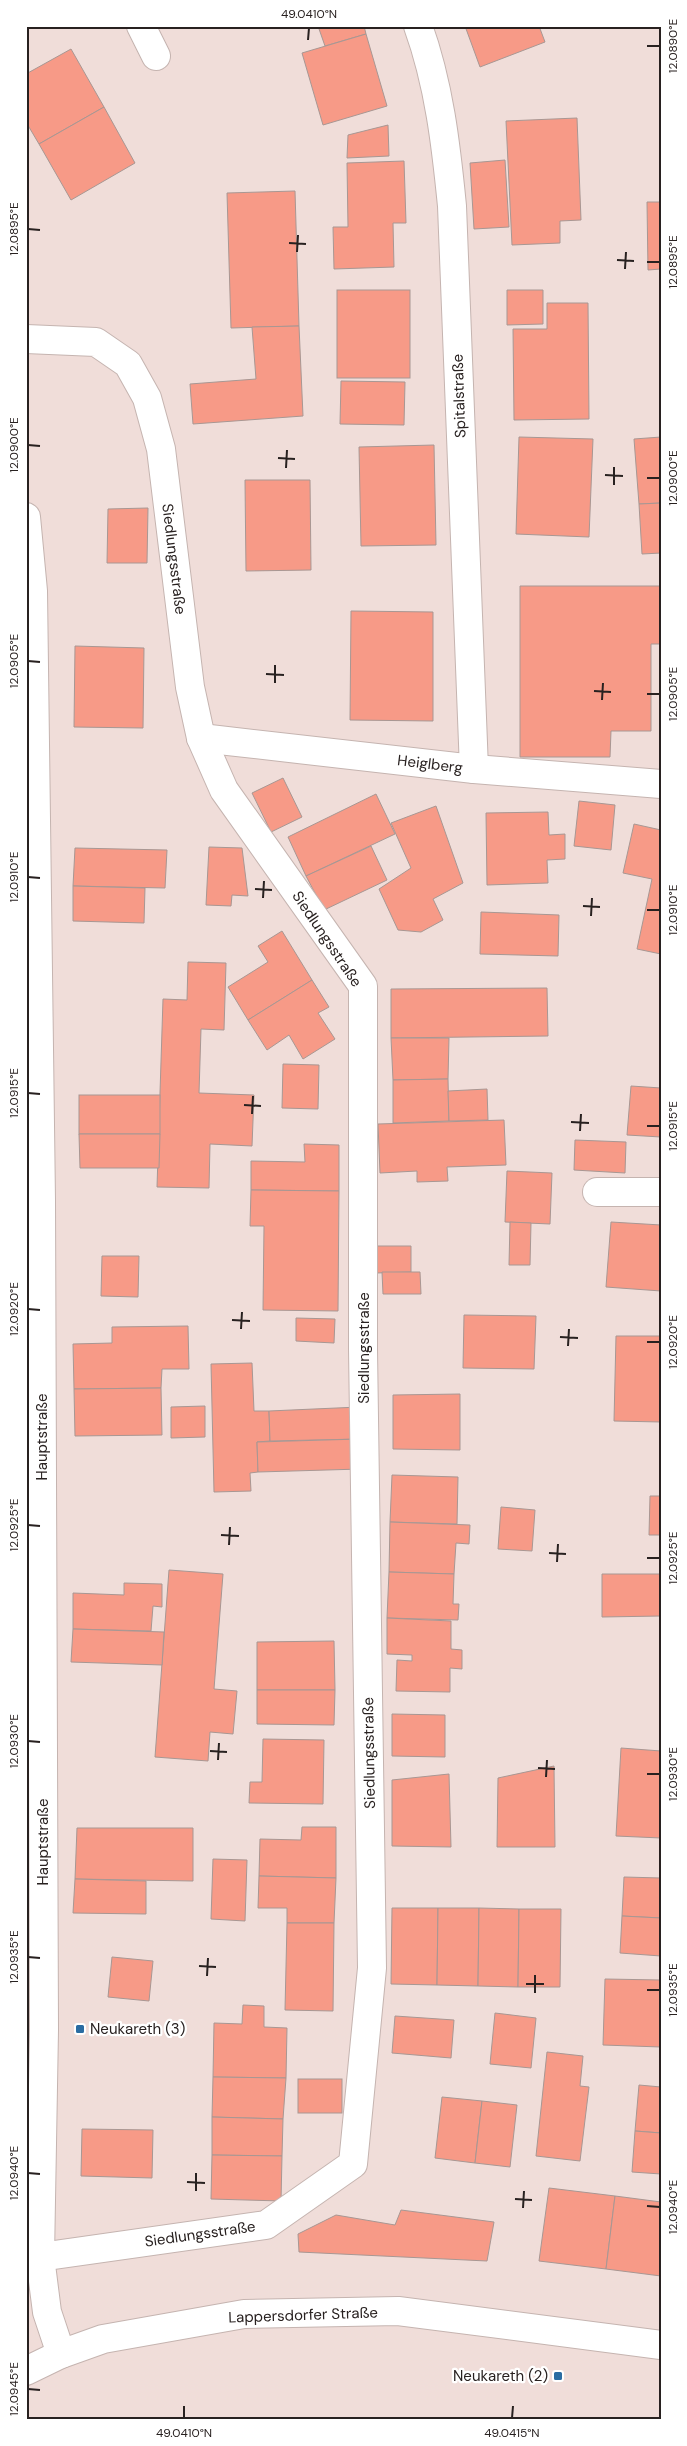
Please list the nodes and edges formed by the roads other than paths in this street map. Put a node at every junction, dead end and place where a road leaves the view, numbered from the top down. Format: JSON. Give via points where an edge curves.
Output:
{"nodes":[{"id":1,"x":141,"y":26,"type":"edge"},
{"id":2,"x":418,"y":26,"type":"edge"},
{"id":3,"x":156,"y":56,"type":"dead end"},
{"id":4,"x":26,"y":339,"type":"edge"},
{"id":5,"x":26,"y":517,"type":"edge"},
{"id":6,"x":201,"y":738,"type":"junction"},
{"id":7,"x":474,"y":769,"type":"junction"},
{"id":8,"x":661,"y":784,"type":"edge"},
{"id":9,"x":598,"y":1192,"type":"dead end"},
{"id":10,"x":661,"y":1192,"type":"edge"},
{"id":11,"x":40,"y":2257,"type":"junction"},
{"id":12,"x":661,"y":2345,"type":"edge"},
{"id":13,"x":62,"y":2354,"type":"junction"},
{"id":14,"x":26,"y":2371,"type":"edge"}],
"edges":[{"from":1,"to":3,"type":"street"},
{"from":2,"to":7,"type":"street","name":"Spitalstraße","via":[[436,92],[452,206]]},
{"from":4,"to":6,"type":"street","name":"Siedlungsstraße","via":[[96,342],[128,364],[147,398],[161,449],[190,687]]},
{"from":5,"to":11,"type":"street","name":"Hauptstraße","via":[[33,591],[41,1201],[44,2030]]},
{"from":6,"to":7,"type":"street","name":"Heiglberg"},
{"from":6,"to":11,"type":"street","name":"Siedlungsstraße","via":[[224,790],[362,986],[363,1349],[372,1968],[353,2164],[266,2225]]},
{"from":7,"to":8,"type":"street","name":"Heiglberg"},
{"from":9,"to":10,"type":"street"},
{"from":11,"to":13,"type":"street","name":"Hauptstraße","via":[[47,2312]]},
{"from":12,"to":13,"type":"street","name":"Lappersdorfer Straße","via":[[398,2311],[244,2314],[103,2339]]},
{"from":13,"to":14,"type":"street","name":"Lappersdorfer Straße"}]}
